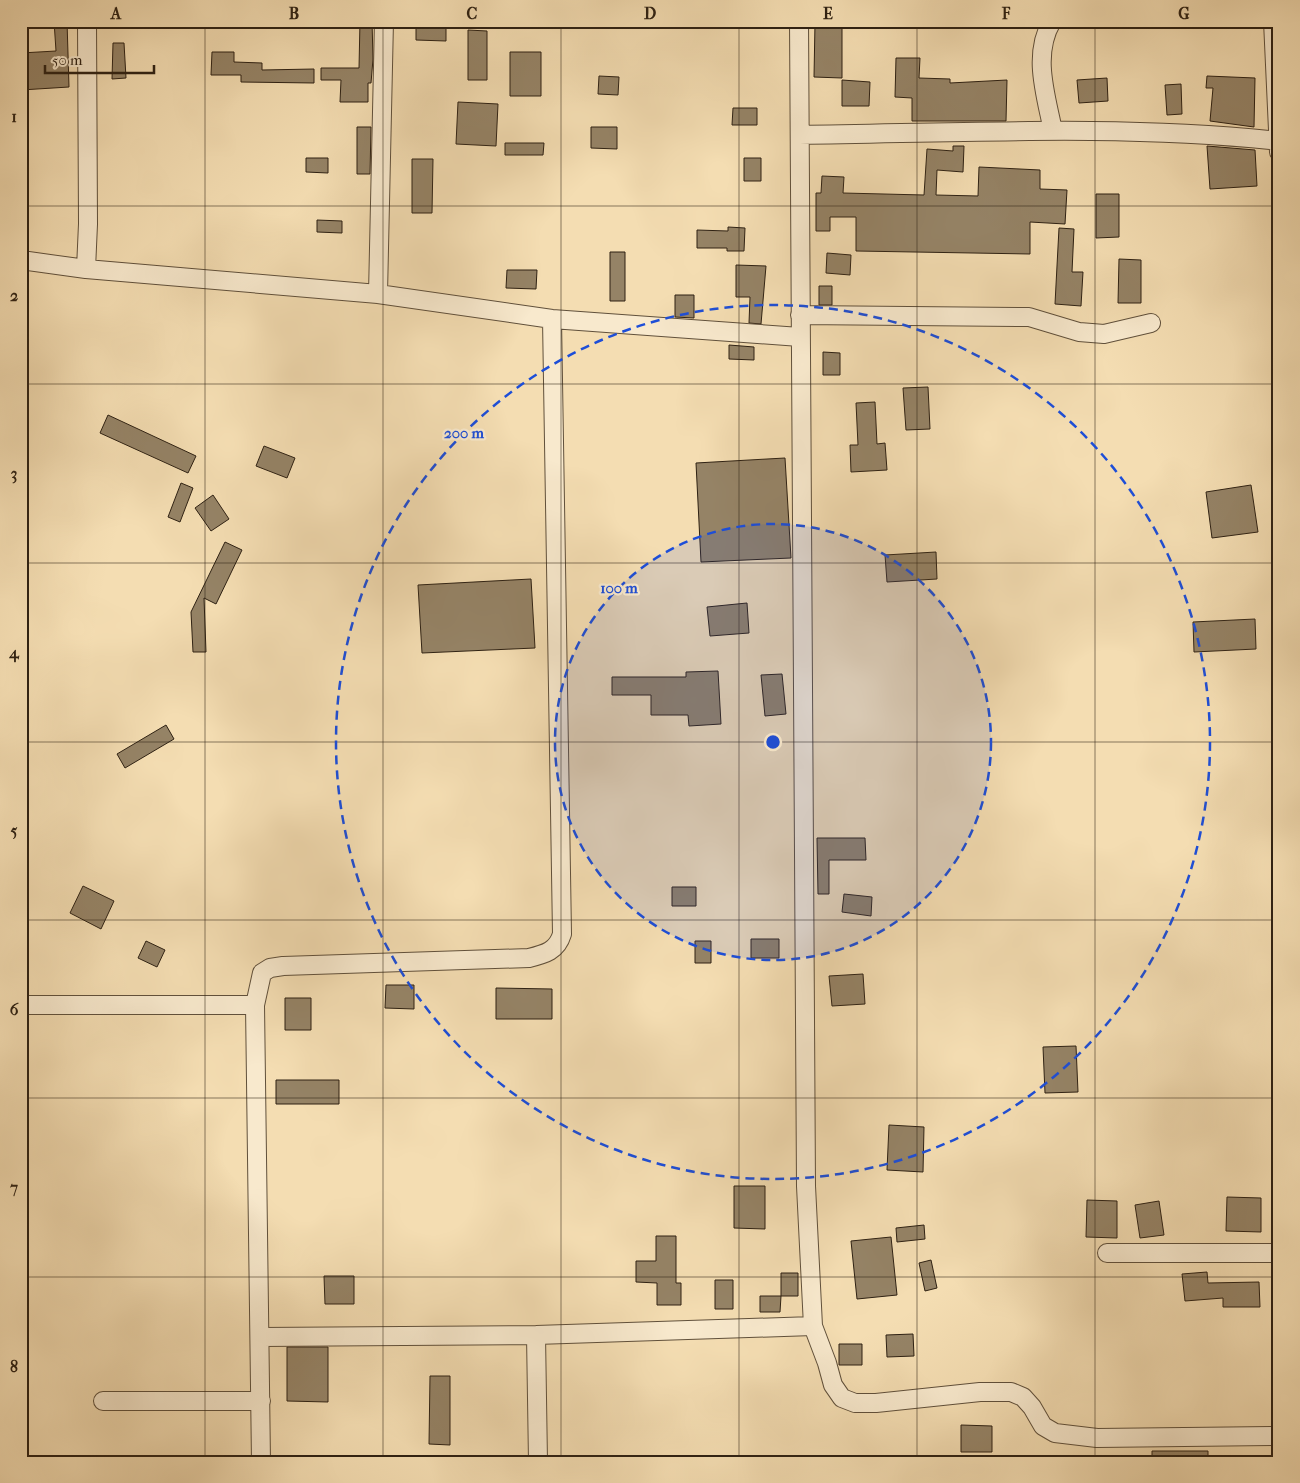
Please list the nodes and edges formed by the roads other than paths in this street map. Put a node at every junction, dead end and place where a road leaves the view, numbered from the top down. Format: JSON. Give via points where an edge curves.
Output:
{"nodes":[{"id":1,"x":87,"y":21,"type":"edge"},
{"id":2,"x":384,"y":21,"type":"edge"},
{"id":3,"x":799,"y":21,"type":"edge"},
{"id":4,"x":1052,"y":21,"type":"edge"},
{"id":5,"x":1272,"y":21,"type":"edge"},
{"id":6,"x":1052,"y":132,"type":"junction"},
{"id":7,"x":800,"y":134,"type":"junction"},
{"id":8,"x":1278,"y":141,"type":"edge"},
{"id":9,"x":1279,"y":153,"type":"edge"},
{"id":10,"x":21,"y":260,"type":"edge"},
{"id":11,"x":86,"y":269,"type":"junction"},
{"id":12,"x":378,"y":294,"type":"junction"},
{"id":13,"x":800,"y":315,"type":"junction"},
{"id":14,"x":552,"y":319,"type":"junction"},
{"id":15,"x":1151,"y":323,"type":"dead end"},
{"id":16,"x":800,"y":337,"type":"junction"},
{"id":17,"x":21,"y":1005,"type":"edge"},
{"id":18,"x":255,"y":1005,"type":"junction"},
{"id":19,"x":1107,"y":1253,"type":"dead end"},
{"id":20,"x":1279,"y":1253,"type":"edge"},
{"id":21,"x":813,"y":1326,"type":"junction"},
{"id":22,"x":536,"y":1335,"type":"junction"},
{"id":23,"x":261,"y":1337,"type":"junction"},
{"id":24,"x":103,"y":1400,"type":"dead end"},
{"id":25,"x":261,"y":1401,"type":"junction"},
{"id":26,"x":1279,"y":1436,"type":"edge"},
{"id":27,"x":261,"y":1462,"type":"edge"},
{"id":28,"x":538,"y":1462,"type":"edge"}],
"edges":[{"from":1,"to":11,"type":"street"},
{"from":2,"to":12,"type":"street"},
{"from":3,"to":7,"type":"street"},
{"from":4,"to":6,"type":"street","via":[[1044,34],[1040,63]]},
{"from":5,"to":8,"type":"street"},
{"from":6,"to":7,"type":"street"},
{"from":6,"to":8,"type":"street","via":[[1232,135]]},
{"from":7,"to":13,"type":"street"},
{"from":8,"to":9,"type":"street"},
{"from":10,"to":11,"type":"street"},
{"from":11,"to":12,"type":"street"},
{"from":12,"to":14,"type":"street"},
{"from":13,"to":15,"type":"street","via":[[1029,317],[1079,332],[1104,334]]},
{"from":13,"to":16,"type":"street"},
{"from":14,"to":16,"type":"street"},
{"from":14,"to":18,"type":"street","via":[[562,934],[559,944],[546,954],[529,958],[270,968],[262,972]]},
{"from":16,"to":21,"type":"street","via":[[806,1186]]},
{"from":17,"to":18,"type":"street"},
{"from":18,"to":23,"type":"street"},
{"from":19,"to":20,"type":"street"},
{"from":21,"to":22,"type":"street"},
{"from":21,"to":26,"type":"street","via":[[833,1385],[842,1398],[855,1403],[1011,1392],[1023,1397],[1043,1426],[1055,1434],[1097,1438]]},
{"from":22,"to":23,"type":"street"},
{"from":22,"to":28,"type":"street"},
{"from":23,"to":25,"type":"street"},
{"from":24,"to":25,"type":"street"},
{"from":25,"to":27,"type":"street"}]}
